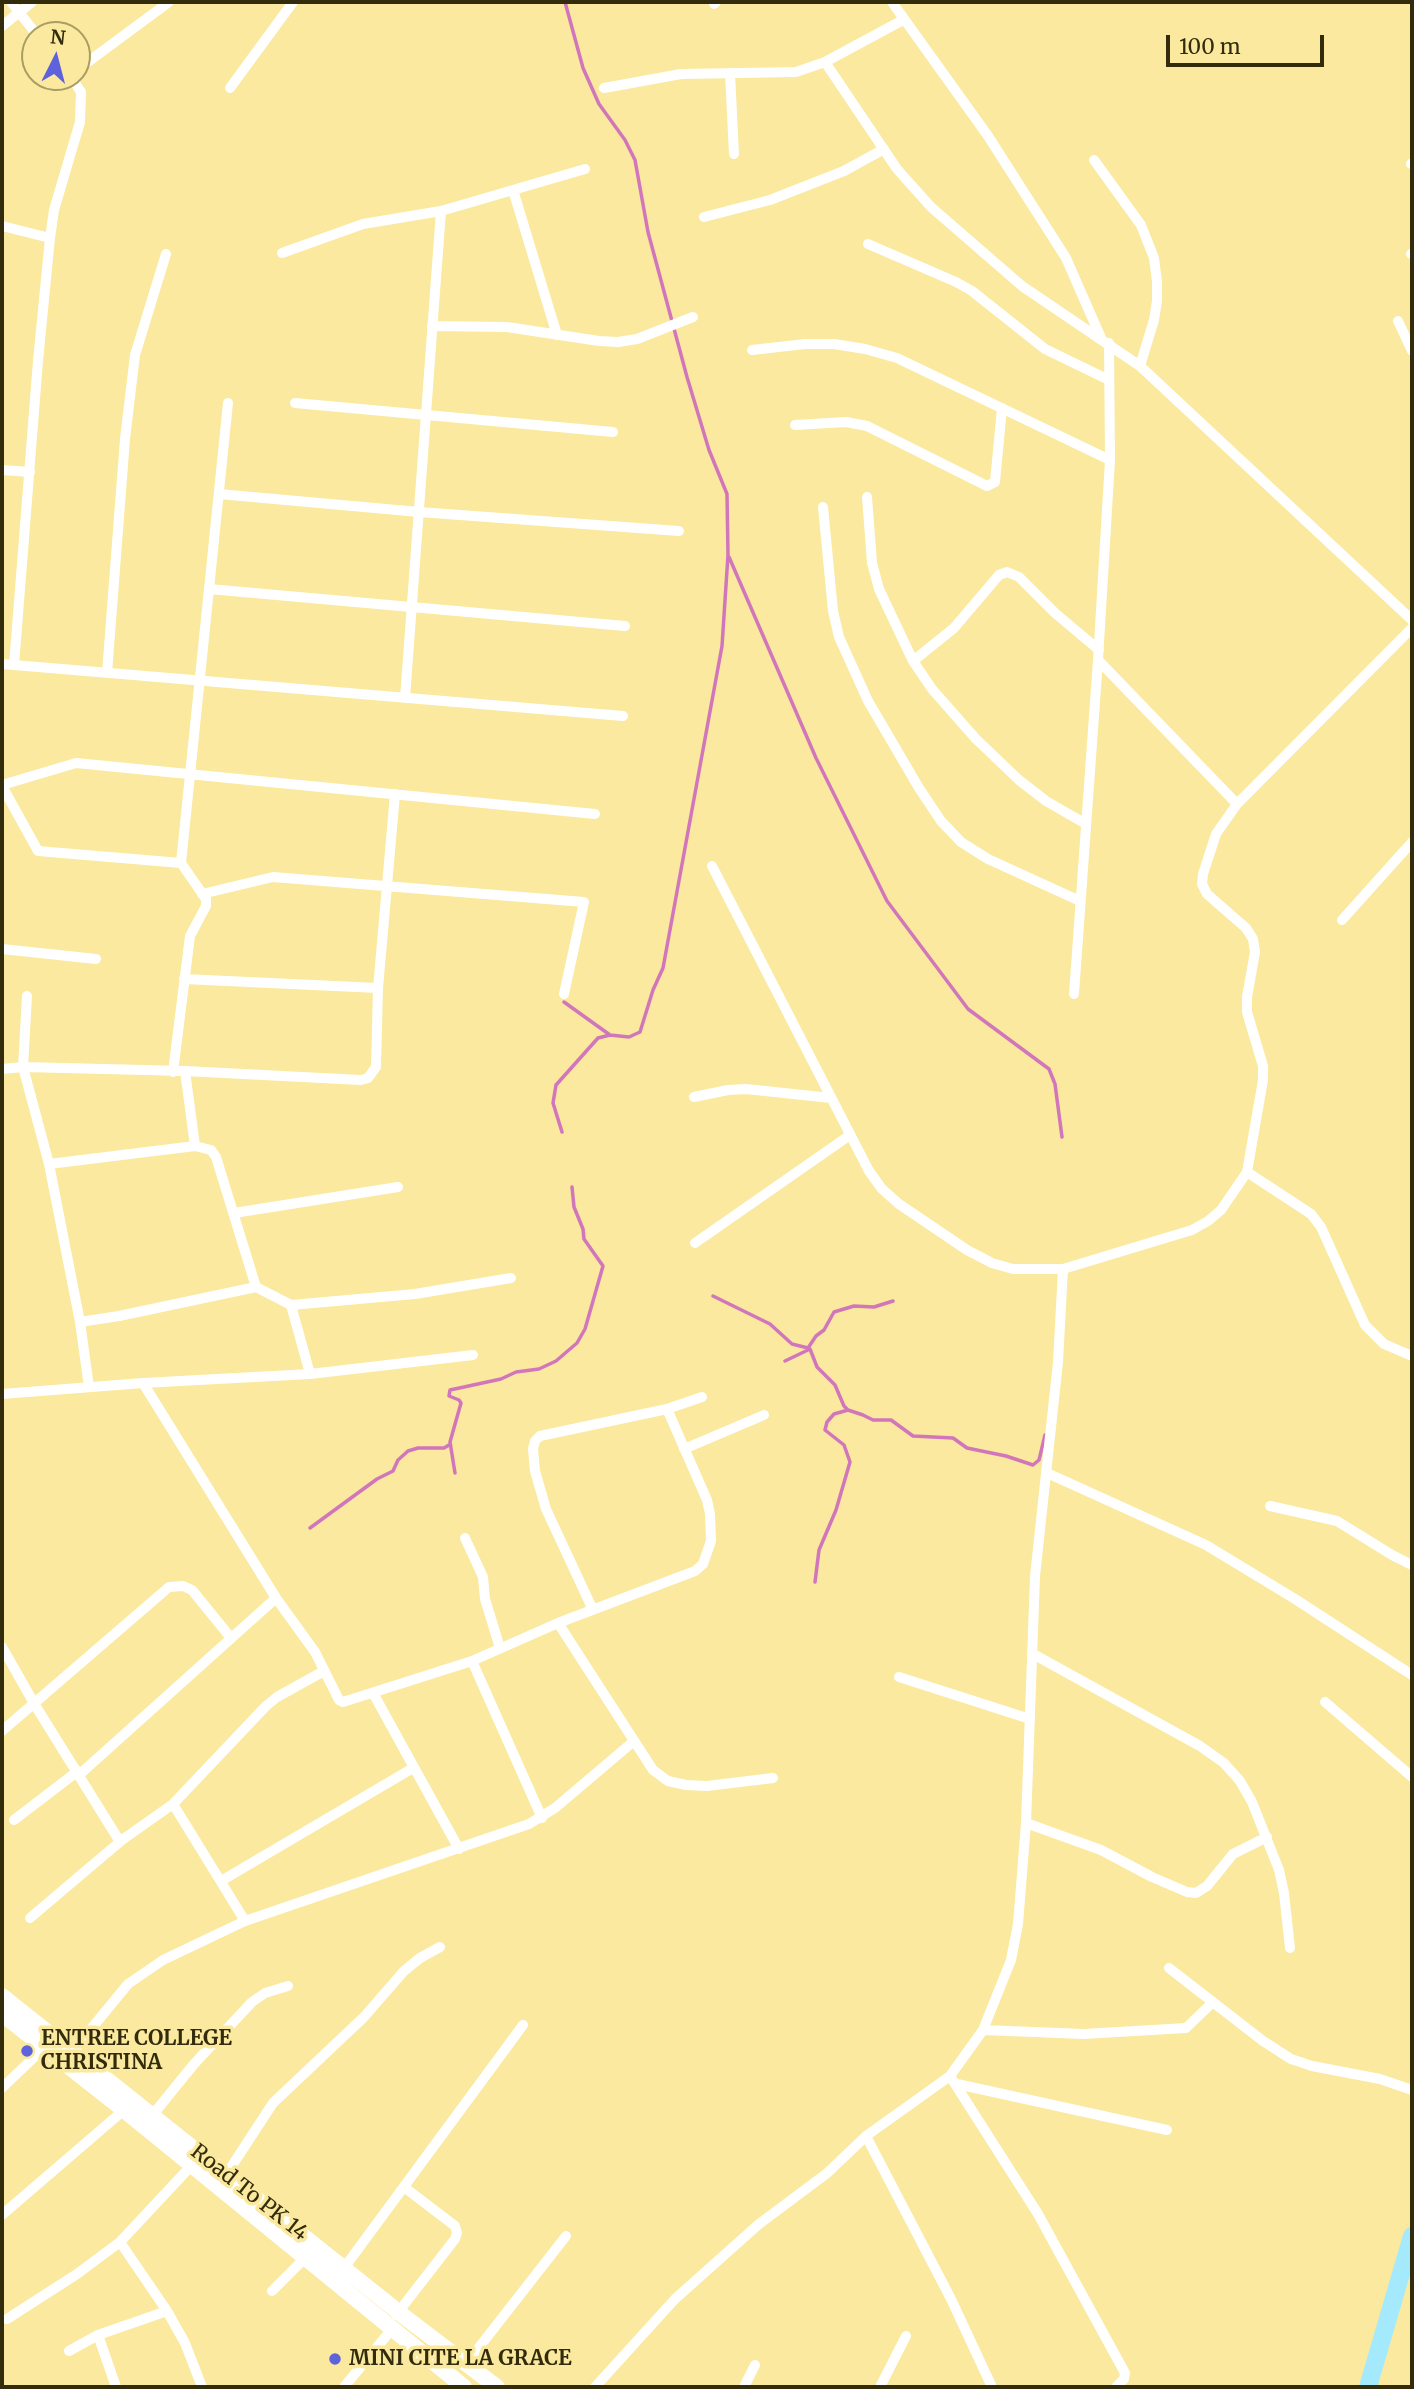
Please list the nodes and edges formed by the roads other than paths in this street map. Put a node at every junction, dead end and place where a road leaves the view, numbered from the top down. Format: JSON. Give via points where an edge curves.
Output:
{"nodes":[{"id":1,"x":11,"y":2,"type":"edge"},
{"id":2,"x":32,"y":2,"type":"edge"},
{"id":3,"x":169,"y":2,"type":"edge"},
{"id":4,"x":293,"y":2,"type":"edge"},
{"id":5,"x":892,"y":2,"type":"edge"},
{"id":6,"x":19,"y":12,"type":"junction"},
{"id":7,"x":903,"y":20,"type":"junction"},
{"id":8,"x":26,"y":21,"type":"edge"},
{"id":9,"x":2,"y":26,"type":"edge"},
{"id":10,"x":91,"y":60,"type":"edge"},
{"id":11,"x":825,"y":62,"type":"junction"},
{"id":12,"x":730,"y":73,"type":"junction"},
{"id":13,"x":230,"y":88,"type":"dead end"},
{"id":14,"x":604,"y":89,"type":"dead end"},
{"id":15,"x":80,"y":91,"type":"edge"},
{"id":16,"x":884,"y":149,"type":"junction"},
{"id":17,"x":734,"y":154,"type":"dead end"},
{"id":18,"x":1094,"y":160,"type":"dead end"},
{"id":19,"x":584,"y":169,"type":"dead end"},
{"id":20,"x":513,"y":190,"type":"junction"},
{"id":21,"x":441,"y":211,"type":"junction"},
{"id":22,"x":704,"y":217,"type":"dead end"},
{"id":23,"x":2,"y":226,"type":"edge"},
{"id":24,"x":50,"y":238,"type":"junction"},
{"id":25,"x":867,"y":244,"type":"dead end"},
{"id":26,"x":282,"y":253,"type":"dead end"},
{"id":27,"x":166,"y":254,"type":"dead end"},
{"id":28,"x":693,"y":317,"type":"dead end"},
{"id":29,"x":1398,"y":321,"type":"dead end"},
{"id":30,"x":432,"y":326,"type":"junction"},
{"id":31,"x":557,"y":335,"type":"junction"},
{"id":32,"x":1105,"y":341,"type":"junction"},
{"id":33,"x":752,"y":350,"type":"dead end"},
{"id":34,"x":1412,"y":351,"type":"edge"},
{"id":35,"x":1140,"y":366,"type":"junction"},
{"id":36,"x":1109,"y":380,"type":"junction"},
{"id":37,"x":228,"y":403,"type":"dead end"},
{"id":38,"x":295,"y":403,"type":"dead end"},
{"id":39,"x":1002,"y":408,"type":"junction"},
{"id":40,"x":426,"y":415,"type":"junction"},
{"id":41,"x":795,"y":425,"type":"dead end"},
{"id":42,"x":613,"y":432,"type":"dead end"},
{"id":43,"x":1110,"y":460,"type":"junction"},
{"id":44,"x":2,"y":470,"type":"edge"},
{"id":45,"x":30,"y":472,"type":"junction"},
{"id":46,"x":219,"y":495,"type":"junction"},
{"id":47,"x":867,"y":497,"type":"dead end"},
{"id":48,"x":823,"y":507,"type":"dead end"},
{"id":49,"x":419,"y":512,"type":"junction"},
{"id":50,"x":679,"y":531,"type":"dead end"},
{"id":51,"x":209,"y":589,"type":"junction"},
{"id":52,"x":412,"y":607,"type":"junction"},
{"id":53,"x":1412,"y":620,"type":"edge"},
{"id":54,"x":625,"y":626,"type":"dead end"},
{"id":55,"x":1412,"y":628,"type":"edge"},
{"id":56,"x":1098,"y":655,"type":"junction"},
{"id":57,"x":913,"y":661,"type":"junction"},
{"id":58,"x":2,"y":664,"type":"edge"},
{"id":59,"x":14,"y":665,"type":"junction"},
{"id":60,"x":107,"y":673,"type":"junction"},
{"id":61,"x":200,"y":680,"type":"junction"},
{"id":62,"x":405,"y":698,"type":"junction"},
{"id":63,"x":623,"y":716,"type":"dead end"},
{"id":64,"x":190,"y":774,"type":"junction"},
{"id":65,"x":2,"y":786,"type":"edge"},
{"id":66,"x":395,"y":794,"type":"junction"},
{"id":67,"x":1237,"y":804,"type":"junction"},
{"id":68,"x":595,"y":814,"type":"dead end"},
{"id":69,"x":1086,"y":824,"type":"junction"},
{"id":70,"x":1412,"y":842,"type":"edge"},
{"id":71,"x":181,"y":863,"type":"junction"},
{"id":72,"x":712,"y":866,"type":"dead end"},
{"id":73,"x":387,"y":886,"type":"junction"},
{"id":74,"x":202,"y":894,"type":"junction"},
{"id":75,"x":1080,"y":901,"type":"junction"},
{"id":76,"x":1342,"y":920,"type":"dead end"},
{"id":77,"x":2,"y":949,"type":"edge"},
{"id":78,"x":96,"y":959,"type":"dead end"},
{"id":79,"x":184,"y":979,"type":"junction"},
{"id":80,"x":379,"y":988,"type":"junction"},
{"id":81,"x":564,"y":994,"type":"dead end"},
{"id":82,"x":1074,"y":994,"type":"dead end"},
{"id":83,"x":27,"y":996,"type":"dead end"},
{"id":84,"x":23,"y":1066,"type":"junction"},
{"id":85,"x":2,"y":1068,"type":"edge"},
{"id":86,"x":185,"y":1071,"type":"junction"},
{"id":87,"x":173,"y":1072,"type":"junction"},
{"id":88,"x":694,"y":1097,"type":"dead end"},
{"id":89,"x":831,"y":1098,"type":"junction"},
{"id":90,"x":850,"y":1135,"type":"junction"},
{"id":91,"x":195,"y":1146,"type":"junction"},
{"id":92,"x":49,"y":1164,"type":"junction"},
{"id":93,"x":1247,"y":1172,"type":"junction"},
{"id":94,"x":398,"y":1186,"type":"dead end"},
{"id":95,"x":234,"y":1213,"type":"junction"},
{"id":96,"x":695,"y":1243,"type":"dead end"},
{"id":97,"x":1063,"y":1269,"type":"junction"},
{"id":98,"x":511,"y":1278,"type":"dead end"},
{"id":99,"x":256,"y":1287,"type":"junction"},
{"id":100,"x":291,"y":1305,"type":"junction"},
{"id":101,"x":80,"y":1322,"type":"junction"},
{"id":102,"x":473,"y":1355,"type":"dead end"},
{"id":103,"x":1412,"y":1356,"type":"edge"},
{"id":104,"x":310,"y":1374,"type":"junction"},
{"id":105,"x":143,"y":1383,"type":"junction"},
{"id":106,"x":89,"y":1387,"type":"junction"},
{"id":107,"x":2,"y":1394,"type":"edge"},
{"id":108,"x":702,"y":1397,"type":"dead end"},
{"id":109,"x":667,"y":1409,"type":"junction"},
{"id":110,"x":764,"y":1415,"type":"dead end"},
{"id":111,"x":684,"y":1449,"type":"junction"},
{"id":112,"x":1047,"y":1473,"type":"junction"},
{"id":113,"x":1270,"y":1506,"type":"dead end"},
{"id":114,"x":465,"y":1538,"type":"dead end"},
{"id":115,"x":1412,"y":1565,"type":"edge"},
{"id":116,"x":276,"y":1598,"type":"junction"},
{"id":117,"x":593,"y":1610,"type":"junction"},
{"id":118,"x":558,"y":1623,"type":"junction"},
{"id":119,"x":231,"y":1638,"type":"junction"},
{"id":120,"x":2,"y":1647,"type":"edge"},
{"id":121,"x":500,"y":1648,"type":"junction"},
{"id":122,"x":1033,"y":1654,"type":"junction"},
{"id":123,"x":472,"y":1661,"type":"junction"},
{"id":124,"x":324,"y":1671,"type":"junction"},
{"id":125,"x":1412,"y":1675,"type":"edge"},
{"id":126,"x":899,"y":1676,"type":"dead end"},
{"id":127,"x":373,"y":1693,"type":"junction"},
{"id":128,"x":1325,"y":1702,"type":"dead end"},
{"id":129,"x":34,"y":1705,"type":"junction"},
{"id":130,"x":1030,"y":1719,"type":"junction"},
{"id":131,"x":2,"y":1731,"type":"edge"},
{"id":132,"x":634,"y":1741,"type":"junction"},
{"id":133,"x":413,"y":1768,"type":"junction"},
{"id":134,"x":79,"y":1773,"type":"junction"},
{"id":135,"x":1412,"y":1777,"type":"edge"},
{"id":136,"x":774,"y":1778,"type":"dead end"},
{"id":137,"x":173,"y":1804,"type":"junction"},
{"id":138,"x":542,"y":1818,"type":"junction"},
{"id":139,"x":14,"y":1820,"type":"dead end"},
{"id":140,"x":1027,"y":1823,"type":"junction"},
{"id":141,"x":1267,"y":1837,"type":"junction"},
{"id":142,"x":122,"y":1840,"type":"junction"},
{"id":143,"x":459,"y":1849,"type":"junction"},
{"id":144,"x":221,"y":1881,"type":"junction"},
{"id":145,"x":30,"y":1918,"type":"dead end"},
{"id":146,"x":245,"y":1921,"type":"junction"},
{"id":147,"x":440,"y":1947,"type":"dead end"},
{"id":148,"x":1290,"y":1948,"type":"dead end"},
{"id":149,"x":1169,"y":1968,"type":"dead end"},
{"id":150,"x":288,"y":1986,"type":"dead end"},
{"id":151,"x":2,"y":1996,"type":"edge"},
{"id":152,"x":1213,"y":2002,"type":"junction"},
{"id":153,"x":2,"y":2014,"type":"edge"},
{"id":154,"x":523,"y":2025,"type":"dead end"},
{"id":155,"x":982,"y":2030,"type":"junction"},
{"id":156,"x":49,"y":2043,"type":"junction"},
{"id":157,"x":72,"y":2052,"type":"junction"},
{"id":158,"x":953,"y":2080,"type":"junction"},
{"id":159,"x":2,"y":2088,"type":"edge"},
{"id":160,"x":1412,"y":2090,"type":"edge"},
{"id":161,"x":124,"y":2110,"type":"junction"},
{"id":162,"x":151,"y":2117,"type":"junction"},
{"id":163,"x":1167,"y":2130,"type":"dead end"},
{"id":164,"x":866,"y":2136,"type":"junction"},
{"id":165,"x":191,"y":2166,"type":"junction"},
{"id":166,"x":221,"y":2181,"type":"junction"},
{"id":167,"x":404,"y":2187,"type":"junction"},
{"id":168,"x":2,"y":2215,"type":"edge"},
{"id":169,"x":566,"y":2236,"type":"dead end"},
{"id":170,"x":1412,"y":2236,"type":"edge"},
{"id":171,"x":120,"y":2242,"type":"junction"},
{"id":172,"x":304,"y":2259,"type":"junction"},
{"id":173,"x":344,"y":2268,"type":"junction"},
{"id":174,"x":272,"y":2291,"type":"dead end"},
{"id":175,"x":167,"y":2311,"type":"junction"},
{"id":176,"x":399,"y":2312,"type":"junction"},
{"id":177,"x":7,"y":2319,"type":"dead end"},
{"id":178,"x":390,"y":2327,"type":"junction"},
{"id":179,"x":98,"y":2335,"type":"junction"},
{"id":180,"x":906,"y":2336,"type":"dead end"},
{"id":181,"x":69,"y":2351,"type":"dead end"},
{"id":182,"x":466,"y":2364,"type":"junction"},
{"id":183,"x":755,"y":2364,"type":"dead end"},
{"id":184,"x":116,"y":2387,"type":"edge"},
{"id":185,"x":202,"y":2387,"type":"edge"},
{"id":186,"x":344,"y":2387,"type":"edge"},
{"id":187,"x":464,"y":2387,"type":"edge"},
{"id":188,"x":497,"y":2387,"type":"edge"},
{"id":189,"x":595,"y":2387,"type":"edge"},
{"id":190,"x":744,"y":2387,"type":"edge"},
{"id":191,"x":880,"y":2387,"type":"edge"},
{"id":192,"x":992,"y":2387,"type":"edge"},
{"id":193,"x":1116,"y":2387,"type":"edge"},
{"id":194,"x":1368,"y":2387,"type":"edge"}],
"edges":[{"from":1,"to":6,"type":"street"},
{"from":2,"to":6,"type":"street"},
{"from":3,"to":10,"type":"street"},
{"from":4,"to":13,"type":"street"},
{"from":5,"to":7,"type":"street"},
{"from":6,"to":8,"type":"street"},
{"from":6,"to":9,"type":"street"},
{"from":7,"to":11,"type":"street"},
{"from":7,"to":32,"type":"street","via":[[988,136],[1051,234]]},
{"from":11,"to":12,"type":"street","via":[[796,72]]},
{"from":11,"to":16,"type":"street"},
{"from":12,"to":14,"type":"street","via":[[681,74]]},
{"from":12,"to":17,"type":"street"},
{"from":15,"to":24,"type":"street","via":[[80,122]]},
{"from":16,"to":22,"type":"street","via":[[770,201]]},
{"from":16,"to":32,"type":"street","via":[[913,189],[984,256]]},
{"from":18,"to":35,"type":"street","via":[[1141,225],[1154,257],[1157,301]]},
{"from":19,"to":20,"type":"street"},
{"from":20,"to":21,"type":"street"},
{"from":20,"to":31,"type":"street"},
{"from":21,"to":26,"type":"street","via":[[363,224]]},
{"from":21,"to":30,"type":"street"},
{"from":23,"to":24,"type":"street"},
{"from":24,"to":45,"type":"street"},
{"from":25,"to":36,"type":"street","via":[[956,282],[1045,349]]},
{"from":27,"to":60,"type":"street","via":[[135,355]]},
{"from":28,"to":31,"type":"street","via":[[618,342]]},
{"from":29,"to":34,"type":"street"},
{"from":30,"to":31,"type":"street","via":[[507,327]]},
{"from":30,"to":40,"type":"street"},
{"from":32,"to":35,"type":"street"},
{"from":32,"to":36,"type":"street"},
{"from":33,"to":39,"type":"street","via":[[806,344],[865,349],[897,358]]},
{"from":35,"to":53,"type":"street"},
{"from":36,"to":43,"type":"street"},
{"from":37,"to":46,"type":"street"},
{"from":38,"to":40,"type":"street"},
{"from":39,"to":41,"type":"street","via":[[995,482],[987,486],[867,426],[846,422]]},
{"from":39,"to":43,"type":"street"},
{"from":40,"to":42,"type":"street"},
{"from":40,"to":49,"type":"street"},
{"from":43,"to":56,"type":"street"},
{"from":44,"to":45,"type":"street"},
{"from":45,"to":59,"type":"street"},
{"from":46,"to":49,"type":"street"},
{"from":46,"to":51,"type":"street"},
{"from":47,"to":57,"type":"street","via":[[872,563],[879,589]]},
{"from":48,"to":75,"type":"street","via":[[839,637],[868,701],[926,799],[941,821],[970,848]]},
{"from":49,"to":50,"type":"street"},
{"from":49,"to":52,"type":"street"},
{"from":51,"to":52,"type":"street"},
{"from":51,"to":61,"type":"street"},
{"from":52,"to":54,"type":"street"},
{"from":52,"to":62,"type":"street"},
{"from":55,"to":67,"type":"street"},
{"from":56,"to":57,"type":"street","via":[[1019,577],[1007,572],[999,575],[954,628]]},
{"from":56,"to":67,"type":"street"},
{"from":56,"to":69,"type":"street"},
{"from":57,"to":69,"type":"street","via":[[976,739],[1019,780]]},
{"from":58,"to":59,"type":"street"},
{"from":59,"to":60,"type":"street"},
{"from":60,"to":61,"type":"street"},
{"from":61,"to":62,"type":"street"},
{"from":61,"to":64,"type":"street"},
{"from":62,"to":63,"type":"street"},
{"from":64,"to":65,"type":"street","via":[[76,763]]},
{"from":64,"to":66,"type":"street"},
{"from":64,"to":71,"type":"street"},
{"from":65,"to":71,"type":"street","via":[[38,851]]},
{"from":66,"to":68,"type":"street"},
{"from":66,"to":73,"type":"street"},
{"from":67,"to":93,"type":"street","via":[[1216,834],[1202,884],[1253,939],[1247,1012],[1263,1080]]},
{"from":69,"to":75,"type":"street"},
{"from":70,"to":76,"type":"street"},
{"from":71,"to":74,"type":"street"},
{"from":72,"to":89,"type":"street"},
{"from":73,"to":74,"type":"street","via":[[273,877]]},
{"from":73,"to":80,"type":"street"},
{"from":73,"to":81,"type":"street","via":[[584,902]]},
{"from":74,"to":79,"type":"street","via":[[206,906],[192,928]]},
{"from":75,"to":82,"type":"street"},
{"from":77,"to":78,"type":"street"},
{"from":79,"to":80,"type":"street"},
{"from":79,"to":87,"type":"street"},
{"from":80,"to":86,"type":"street","via":[[376,1067],[368,1078]]},
{"from":83,"to":84,"type":"street"},
{"from":84,"to":85,"type":"street"},
{"from":84,"to":87,"type":"street"},
{"from":84,"to":92,"type":"street"},
{"from":86,"to":87,"type":"street"},
{"from":86,"to":91,"type":"street"},
{"from":88,"to":89,"type":"street","via":[[746,1089]]},
{"from":89,"to":90,"type":"street"},
{"from":90,"to":96,"type":"street"},
{"from":90,"to":97,"type":"street","via":[[882,1189],[967,1250],[1013,1269]]},
{"from":91,"to":92,"type":"street"},
{"from":91,"to":95,"type":"street","via":[[211,1150],[216,1157]]},
{"from":92,"to":101,"type":"street"},
{"from":93,"to":97,"type":"street","via":[[1221,1210],[1192,1230]]},
{"from":93,"to":103,"type":"street","via":[[1311,1214],[1365,1325],[1384,1344]]},
{"from":94,"to":95,"type":"street"},
{"from":95,"to":99,"type":"street"},
{"from":97,"to":112,"type":"street"},
{"from":98,"to":100,"type":"street","via":[[415,1294]]},
{"from":99,"to":100,"type":"street"},
{"from":99,"to":101,"type":"street"},
{"from":100,"to":104,"type":"street"},
{"from":101,"to":106,"type":"street"},
{"from":102,"to":104,"type":"street"},
{"from":104,"to":105,"type":"street"},
{"from":105,"to":106,"type":"street"},
{"from":105,"to":116,"type":"street"},
{"from":106,"to":107,"type":"street"},
{"from":108,"to":109,"type":"street"},
{"from":109,"to":111,"type":"street"},
{"from":109,"to":117,"type":"street","via":[[540,1436],[535,1441],[535,1471],[546,1509]]},
{"from":110,"to":111,"type":"street"},
{"from":111,"to":117,"type":"street","via":[[710,1514],[711,1541],[703,1564],[695,1572]]},
{"from":112,"to":122,"type":"street","via":[[1035,1576]]},
{"from":112,"to":125,"type":"street","via":[[1206,1545]]},
{"from":113,"to":115,"type":"street","via":[[1337,1521]]},
{"from":114,"to":121,"type":"street","via":[[484,1577],[485,1599]]},
{"from":116,"to":119,"type":"street"},
{"from":116,"to":124,"type":"street"},
{"from":117,"to":118,"type":"street"},
{"from":118,"to":121,"type":"street"},
{"from":118,"to":132,"type":"street"},
{"from":119,"to":129,"type":"street","via":[[192,1590],[169,1587]]},
{"from":119,"to":134,"type":"street"},
{"from":120,"to":129,"type":"street"},
{"from":121,"to":123,"type":"street"},
{"from":122,"to":130,"type":"street"},
{"from":122,"to":141,"type":"street","via":[[1224,1763],[1240,1780]]},
{"from":123,"to":127,"type":"street"},
{"from":123,"to":138,"type":"street"},
{"from":124,"to":127,"type":"street","via":[[343,1702]]},
{"from":124,"to":137,"type":"street","via":[[277,1696]]},
{"from":126,"to":130,"type":"street"},
{"from":127,"to":133,"type":"street"},
{"from":128,"to":135,"type":"street"},
{"from":129,"to":131,"type":"street"},
{"from":129,"to":134,"type":"street"},
{"from":130,"to":140,"type":"street"},
{"from":132,"to":136,"type":"street","via":[[653,1770],[668,1781],[707,1786]]},
{"from":132,"to":138,"type":"street"},
{"from":133,"to":143,"type":"street"},
{"from":133,"to":144,"type":"street"},
{"from":134,"to":139,"type":"street"},
{"from":134,"to":142,"type":"street"},
{"from":137,"to":142,"type":"street"},
{"from":137,"to":144,"type":"street"},
{"from":138,"to":143,"type":"street"},
{"from":140,"to":141,"type":"street","via":[[1196,1893],[1233,1854]]},
{"from":140,"to":155,"type":"street","via":[[1011,1960]]},
{"from":141,"to":148,"type":"street","via":[[1284,1893]]},
{"from":142,"to":145,"type":"street"},
{"from":143,"to":146,"type":"street"},
{"from":144,"to":146,"type":"street"},
{"from":146,"to":157,"type":"street","via":[[163,1960],[128,1984]]},
{"from":147,"to":166,"type":"street","via":[[404,1971],[364,2017],[273,2104]]},
{"from":149,"to":152,"type":"street"},
{"from":150,"to":162,"type":"street","via":[[252,2002]]},
{"from":151,"to":156,"type":"main road","name":"Road To PK 14"},
{"from":152,"to":155,"type":"street","via":[[1186,2028],[1084,2034]]},
{"from":152,"to":160,"type":"street","via":[[1262,2041],[1301,2063]]},
{"from":153,"to":156,"type":"main road","name":"Road To PK 14"},
{"from":154,"to":167,"type":"street"},
{"from":155,"to":158,"type":"street"},
{"from":156,"to":157,"type":"main road","name":"Road To PK 14"},
{"from":156,"to":159,"type":"street"},
{"from":156,"to":161,"type":"main road","name":"Road To PK 14"},
{"from":157,"to":162,"type":"main road","name":"Road To PK 14"},
{"from":158,"to":163,"type":"street"},
{"from":158,"to":164,"type":"street"},
{"from":158,"to":193,"type":"street","via":[[1038,2214],[1125,2373]]},
{"from":161,"to":165,"type":"main road","name":"Road To PK 14"},
{"from":161,"to":168,"type":"street"},
{"from":162,"to":166,"type":"main road","name":"Road To PK 14"},
{"from":164,"to":189,"type":"street","via":[[691,2284]]},
{"from":164,"to":192,"type":"street"},
{"from":165,"to":166,"type":"main road","name":"Road To PK 14"},
{"from":165,"to":171,"type":"street"},
{"from":166,"to":172,"type":"main road","name":"Road To PK 14"},
{"from":166,"to":173,"type":"main road","name":"Road To PK 14"},
{"from":167,"to":173,"type":"street"},
{"from":167,"to":176,"type":"street","via":[[455,2226],[457,2233]]},
{"from":169,"to":182,"type":"street"},
{"from":170,"to":194,"type":"main road"},
{"from":171,"to":175,"type":"street"},
{"from":171,"to":177,"type":"street"},
{"from":172,"to":174,"type":"street"},
{"from":172,"to":178,"type":"main road","name":"Road To PK 14"},
{"from":173,"to":176,"type":"main road","name":"Road To PK 14"},
{"from":175,"to":179,"type":"street"},
{"from":175,"to":185,"type":"street"},
{"from":176,"to":178,"type":"street"},
{"from":176,"to":182,"type":"main road","name":"Road To PK 14"},
{"from":178,"to":186,"type":"street"},
{"from":178,"to":187,"type":"main road","name":"Road To PK 14"},
{"from":179,"to":181,"type":"street"},
{"from":179,"to":184,"type":"street"},
{"from":180,"to":191,"type":"street"},
{"from":182,"to":188,"type":"main road","name":"Road To PK 14"},
{"from":183,"to":190,"type":"street"}]}
